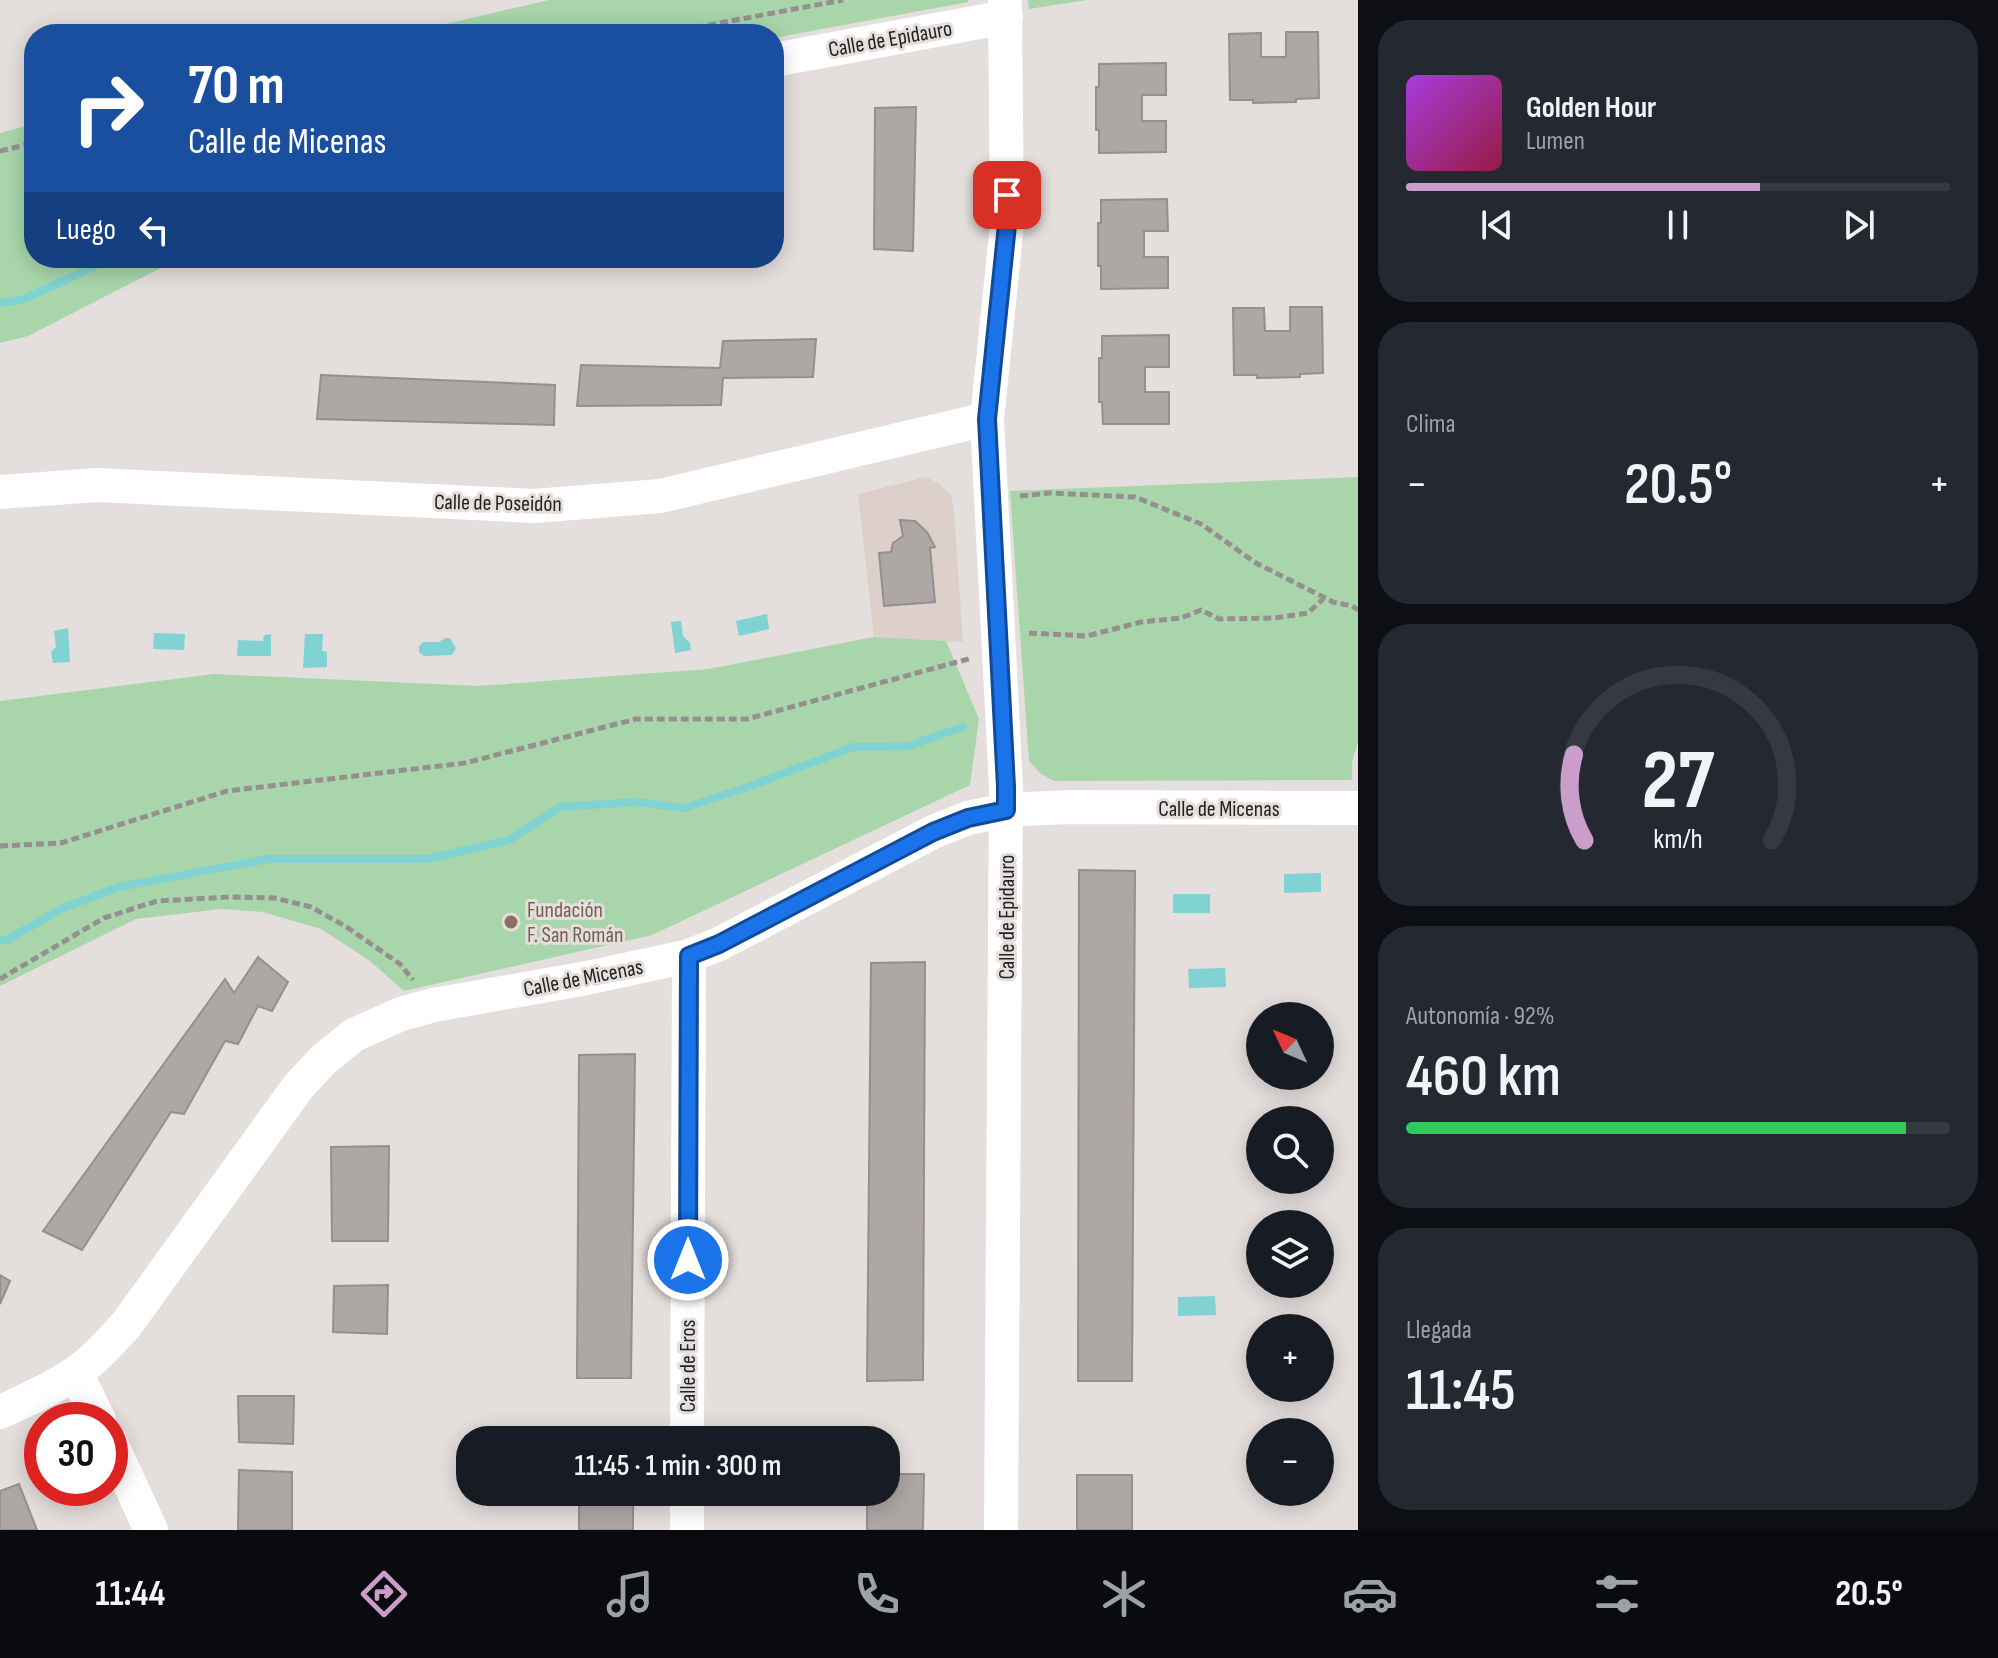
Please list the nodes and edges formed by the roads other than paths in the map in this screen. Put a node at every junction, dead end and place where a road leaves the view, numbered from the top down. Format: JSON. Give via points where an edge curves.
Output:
{"nodes":[{"id":1,"x":1006,"y":9,"type":"edge"},
{"id":2,"x":784,"y":58,"type":"edge"},
{"id":3,"x":987,"y":419,"type":"junction"},
{"id":4,"x":0,"y":492,"type":"edge"},
{"id":5,"x":1358,"y":808,"type":"edge"},
{"id":6,"x":1006,"y":810,"type":"junction"},
{"id":7,"x":689,"y":956,"type":"junction"},
{"id":8,"x":76,"y":1373,"type":"junction"},
{"id":9,"x":90,"y":1402,"type":"edge"},
{"id":10,"x":0,"y":1412,"type":"edge"},
{"id":11,"x":687,"y":1426,"type":"edge"},
{"id":12,"x":128,"y":1480,"type":"edge"},
{"id":13,"x":687,"y":1506,"type":"edge"},
{"id":14,"x":151,"y":1530,"type":"edge"},
{"id":15,"x":687,"y":1530,"type":"edge"},
{"id":16,"x":1001,"y":1530,"type":"edge"}],
"edges":[{"from":1,"to":2,"type":"street","name":"Calle de Epidauro"},
{"from":1,"to":3,"type":"street","name":"Calle de Epidauro","via":[[1007,225]]},
{"from":3,"to":4,"type":"street","name":"Calle de Poseidón","via":[[660,496],[534,506],[97,485]]},
{"from":3,"to":6,"type":"street","name":"Calle de Epidauro"},
{"from":5,"to":6,"type":"street","name":"Calle de Micenas"},
{"from":6,"to":7,"type":"street","name":"Calle de Micenas","via":[[933,832]]},
{"from":6,"to":16,"type":"street","name":"Calle de Epidauro"},
{"from":7,"to":8,"type":"street","name":"Calle de Micenas","via":[[434,1005],[354,1035],[298,1087],[126,1325]]},
{"from":7,"to":11,"type":"street","name":"Calle de Eros"},
{"from":8,"to":9,"type":"street"},
{"from":8,"to":10,"type":"street","name":"Calle de Micenas"},
{"from":12,"to":14,"type":"street"},
{"from":13,"to":15,"type":"street"}]}
